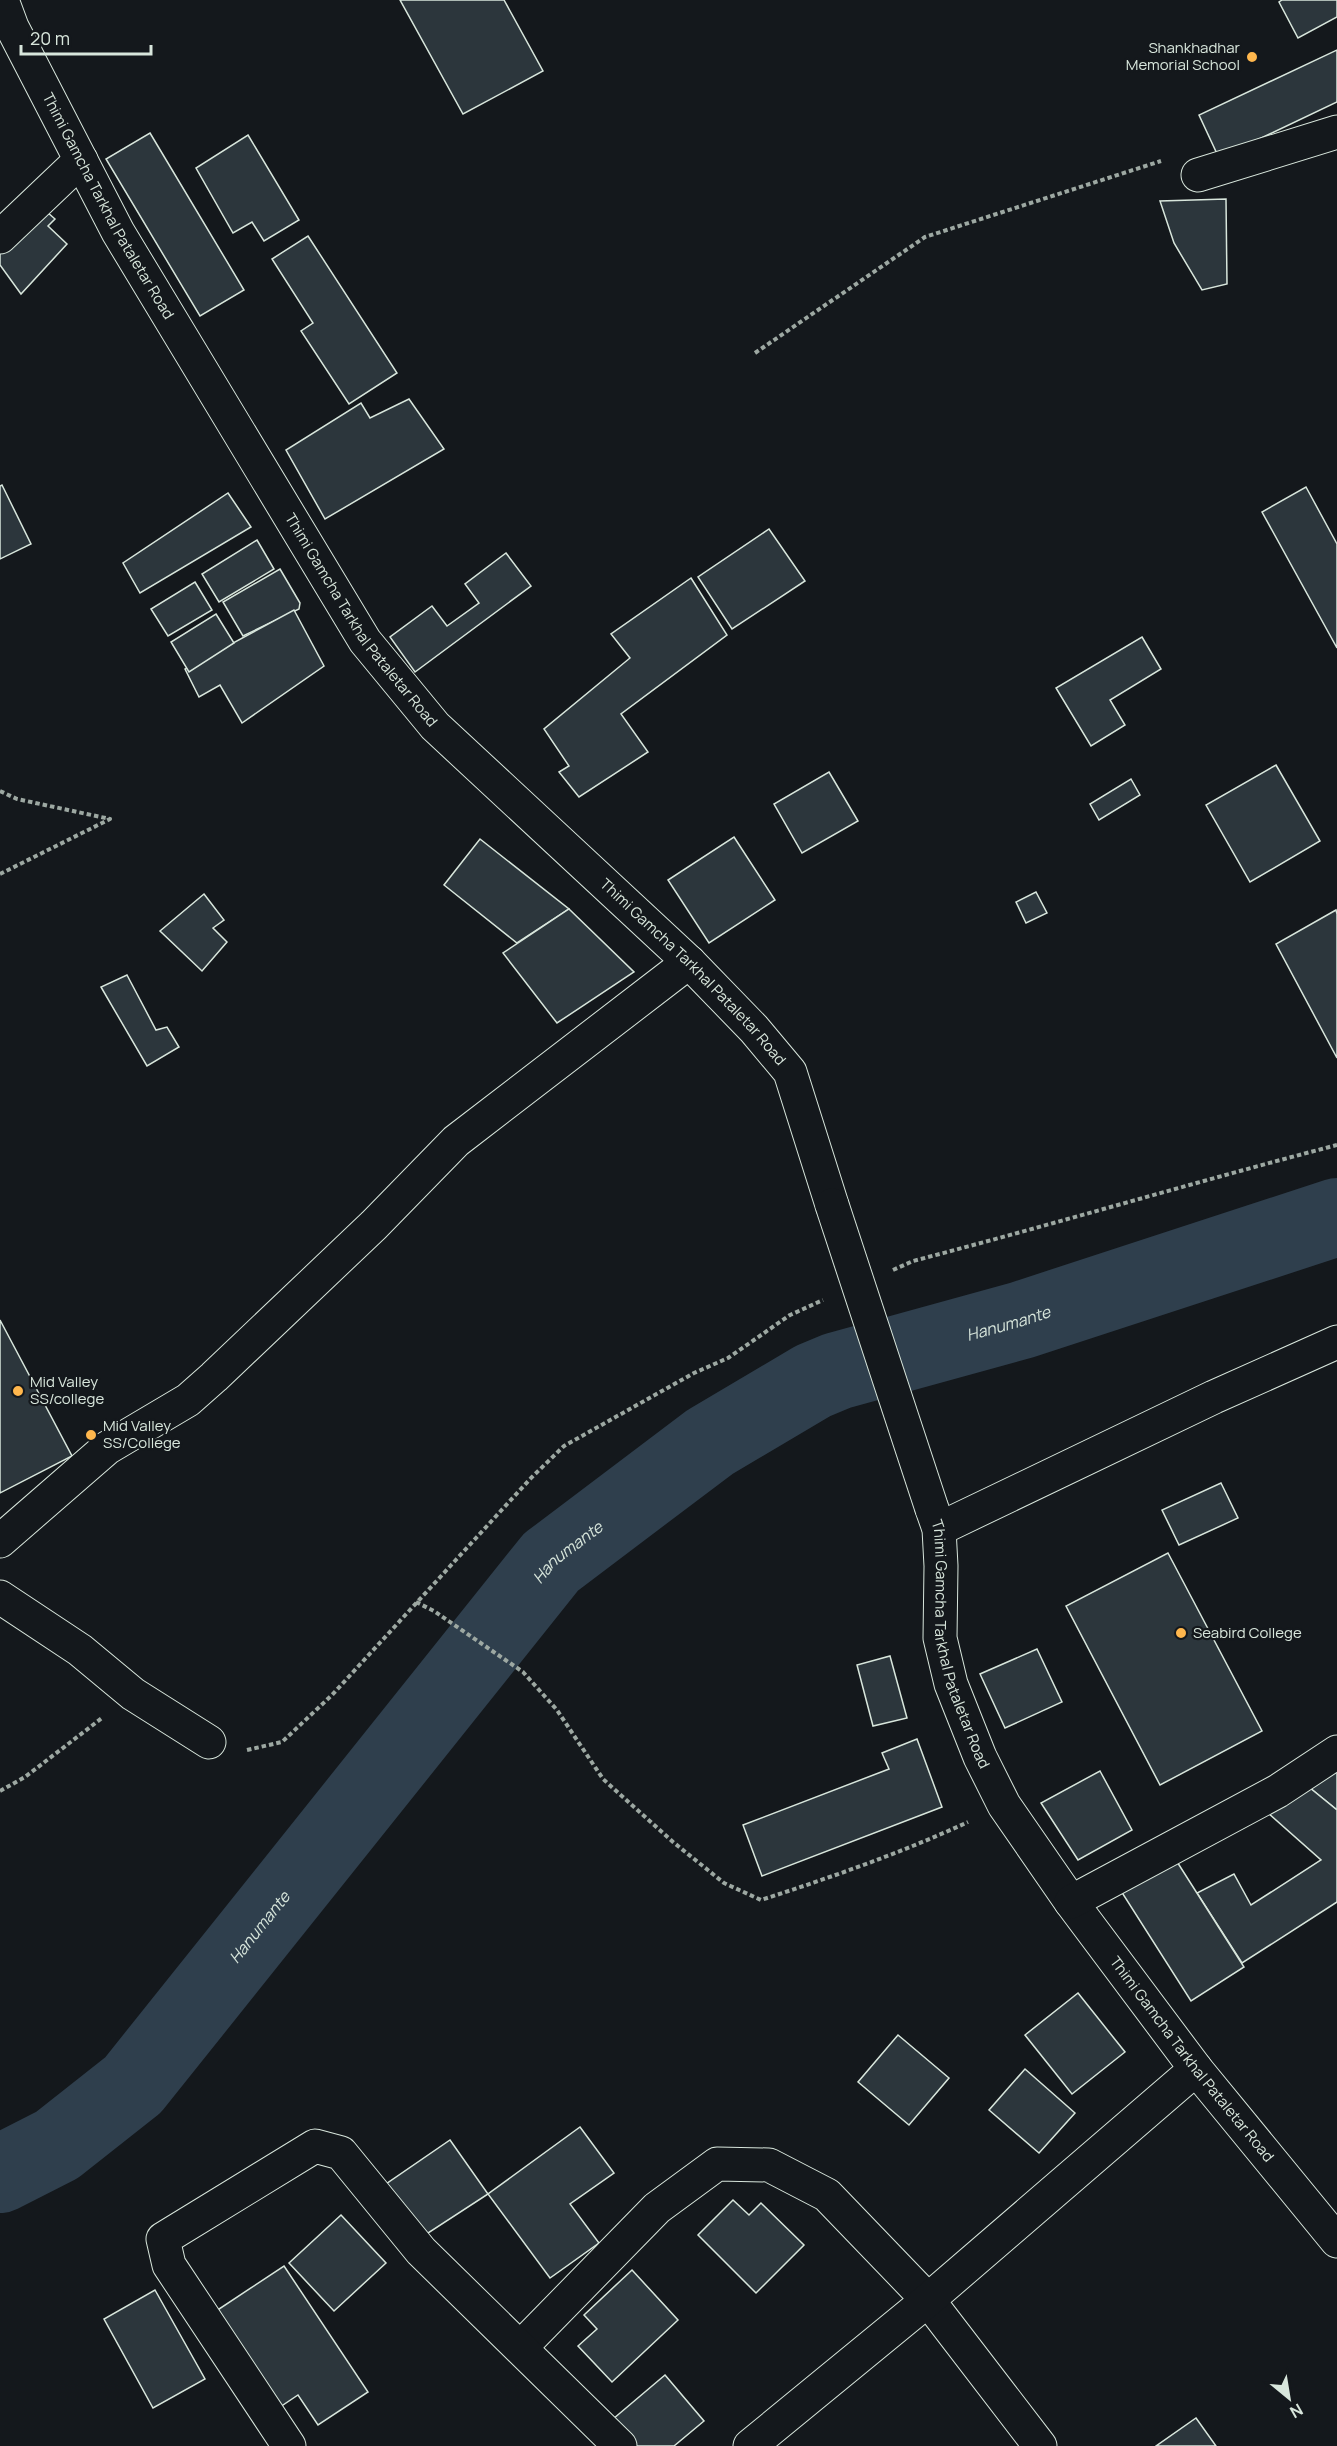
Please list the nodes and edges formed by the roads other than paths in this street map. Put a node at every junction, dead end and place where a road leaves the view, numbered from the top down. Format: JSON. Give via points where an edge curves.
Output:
{"nodes":[{"id":1,"x":2,"y":0,"type":"edge"},
{"id":2,"x":1337,"y":132,"type":"edge"},
{"id":3,"x":81,"y":160,"type":"junction"},
{"id":4,"x":1198,"y":175,"type":"road end"},
{"id":5,"x":0,"y":237,"type":"edge"},
{"id":6,"x":689,"y":962,"type":"junction"},
{"id":7,"x":1337,"y":1342,"type":"edge"},
{"id":8,"x":935,"y":1519,"type":"junction"},
{"id":9,"x":0,"y":1541,"type":"edge"},
{"id":10,"x":0,"y":1597,"type":"edge"},
{"id":11,"x":209,"y":1742,"type":"road end"},
{"id":12,"x":1337,"y":1752,"type":"edge"},
{"id":13,"x":1071,"y":1902,"type":"junction"},
{"id":14,"x":1196,"y":2069,"type":"junction"},
{"id":15,"x":1337,"y":2241,"type":"edge"},
{"id":16,"x":928,"y":2300,"type":"junction"},
{"id":17,"x":521,"y":2347,"type":"junction"},
{"id":18,"x":288,"y":2446,"type":"edge"},
{"id":19,"x":620,"y":2446,"type":"edge"},
{"id":20,"x":750,"y":2446,"type":"edge"},
{"id":21,"x":1040,"y":2446,"type":"edge"}],
"edges":[{"from":1,"to":3,"type":"street","name":"Thimi Gamcha Tarkhal Pataletar Road"},
{"from":2,"to":4,"type":"street"},
{"from":3,"to":5,"type":"street"},
{"from":3,"to":6,"type":"street","name":"Thimi Gamcha Tarkhal Pataletar Road","via":[[118,232],[365,641],[435,726]]},
{"from":6,"to":8,"type":"street","name":"Thimi Gamcha Tarkhal Pataletar Road","bridge":true,"via":[[790,1072]]},
{"from":6,"to":9,"type":"street","via":[[456,1141],[374,1225],[188,1400],[107,1448]]},
{"from":7,"to":8,"type":"street"},
{"from":8,"to":13,"type":"street","name":"Thimi Gamcha Tarkhal Pataletar Road","via":[[941,1566],[940,1638],[951,1684],[1004,1805]]},
{"from":10,"to":11,"type":"street","via":[[80,1650],[133,1694]]},
{"from":12,"to":13,"type":"street","via":[[1278,1791]]},
{"from":13,"to":14,"type":"street","name":"Thimi Gamcha Tarkhal Pataletar Road"},
{"from":14,"to":15,"type":"street","name":"Thimi Gamcha Tarkhal Pataletar Road"},
{"from":14,"to":16,"type":"street"},
{"from":16,"to":17,"type":"street","via":[[827,2195],[769,2165],[717,2164],[657,2208]]},
{"from":16,"to":20,"type":"street"},
{"from":16,"to":21,"type":"street"},
{"from":17,"to":18,"type":"street","via":[[422,2250],[341,2153],[315,2146],[163,2239],[169,2265]]},
{"from":17,"to":19,"type":"street"}]}
